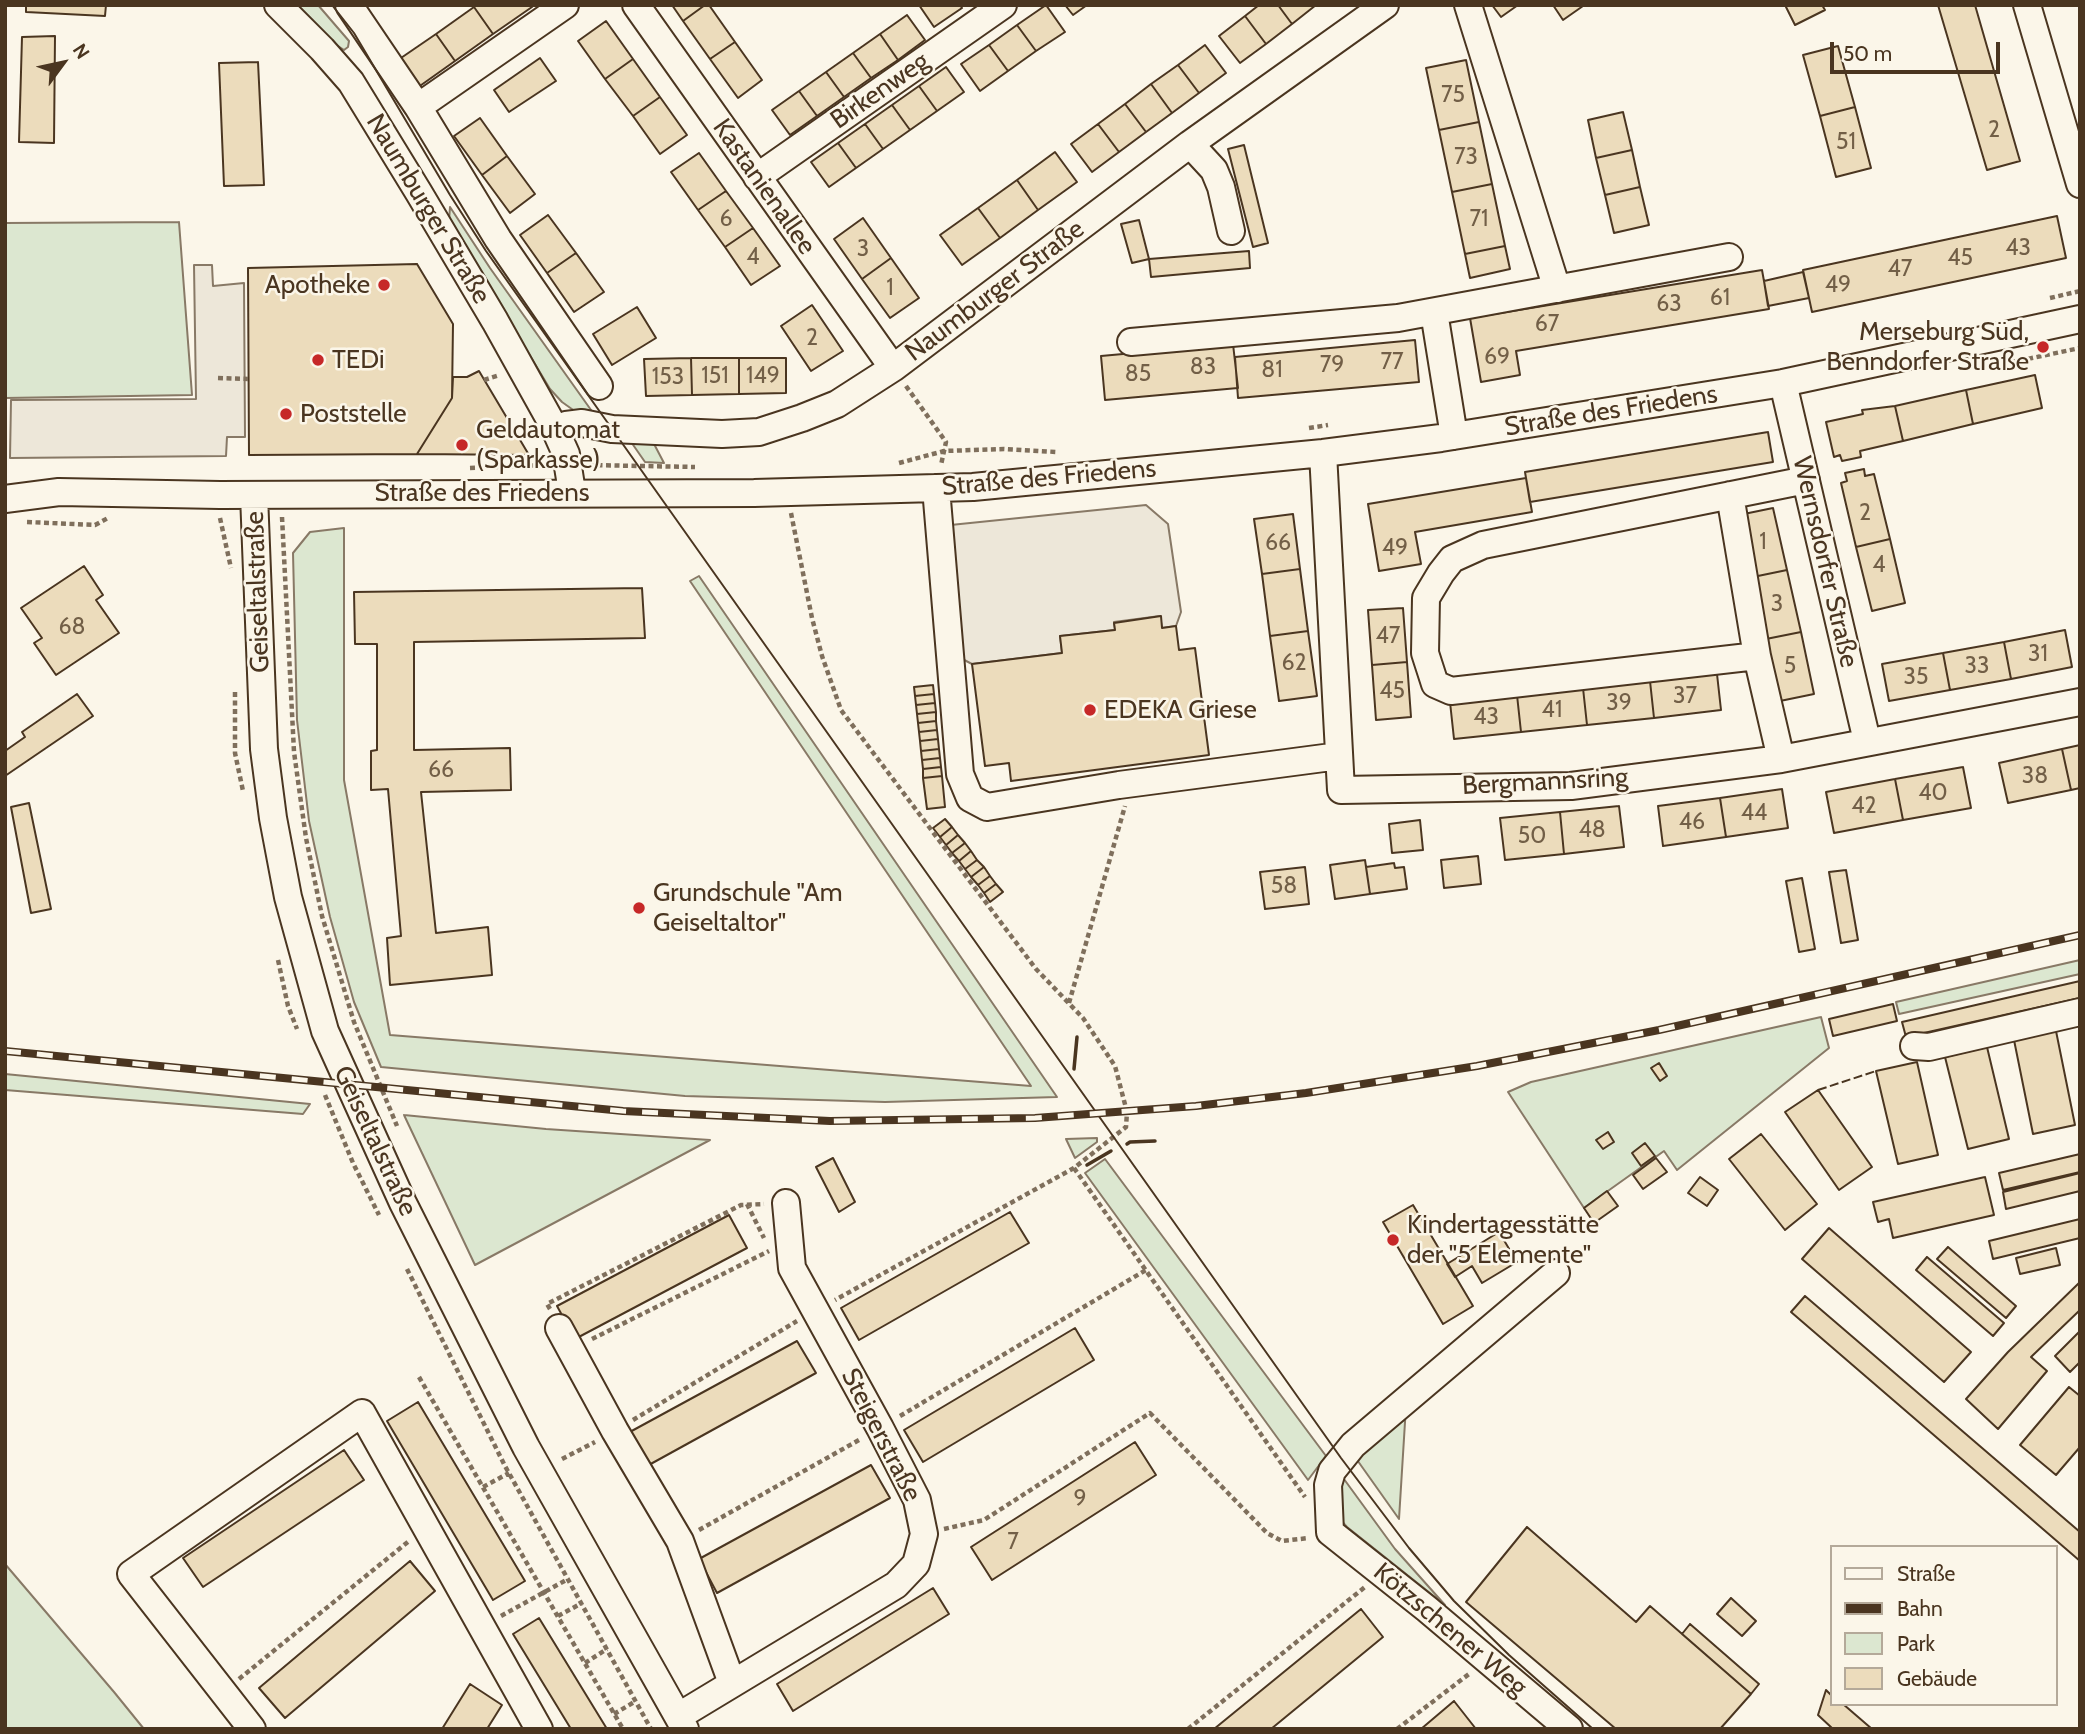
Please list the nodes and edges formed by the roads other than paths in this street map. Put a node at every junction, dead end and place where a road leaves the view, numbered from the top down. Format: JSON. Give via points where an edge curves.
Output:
{"nodes":[{"id":1,"x":278,"y":5,"type":"edge"},
{"id":2,"x":349,"y":5,"type":"edge"},
{"id":3,"x":565,"y":5,"type":"edge"},
{"id":4,"x":636,"y":5,"type":"edge"},
{"id":5,"x":1003,"y":5,"type":"edge"},
{"id":6,"x":1385,"y":5,"type":"edge"},
{"id":7,"x":1468,"y":5,"type":"edge"},
{"id":8,"x":2027,"y":5,"type":"edge"},
{"id":9,"x":418,"y":107,"type":"junction"},
{"id":10,"x":1190,"y":144,"type":"junction"},
{"id":11,"x":757,"y":177,"type":"junction"},
{"id":12,"x":2080,"y":184,"type":"edge"},
{"id":13,"x":1231,"y":231,"type":"dead end"},
{"id":14,"x":1729,"y":257,"type":"dead end"},
{"id":15,"x":1557,"y":289,"type":"junction"},
{"id":16,"x":1434,"y":312,"type":"junction"},
{"id":17,"x":2080,"y":319,"type":"edge"},
{"id":18,"x":1131,"y":342,"type":"dead end"},
{"id":19,"x":893,"y":368,"type":"junction"},
{"id":20,"x":1783,"y":383,"type":"junction"},
{"id":21,"x":599,"y":386,"type":"dead end"},
{"id":22,"x":555,"y":430,"type":"junction"},
{"id":23,"x":1454,"y":436,"type":"junction"},
{"id":24,"x":1323,"y":453,"type":"junction"},
{"id":25,"x":1806,"y":480,"type":"junction"},
{"id":26,"x":936,"y":488,"type":"junction"},
{"id":27,"x":572,"y":492,"type":"junction"},
{"id":28,"x":254,"y":495,"type":"junction"},
{"id":29,"x":1730,"y":495,"type":"junction"},
{"id":30,"x":5,"y":499,"type":"edge"},
{"id":31,"x":1757,"y":656,"type":"junction"},
{"id":32,"x":2080,"y":702,"type":"edge"},
{"id":33,"x":1867,"y":741,"type":"junction"},
{"id":34,"x":1339,"y":755,"type":"junction"},
{"id":35,"x":1781,"y":759,"type":"junction"},
{"id":36,"x":2080,"y":1012,"type":"edge"},
{"id":37,"x":1914,"y":1046,"type":"dead end"},
{"id":38,"x":786,"y":1203,"type":"road end"},
{"id":39,"x":1556,"y":1273,"type":"dead end"},
{"id":40,"x":565,"y":1339,"type":"road end"},
{"id":41,"x":732,"y":1683,"type":"junction"},
{"id":42,"x":682,"y":1723,"type":"edge"},
{"id":43,"x":252,"y":1729,"type":"edge"},
{"id":44,"x":539,"y":1729,"type":"edge"},
{"id":45,"x":1569,"y":1729,"type":"edge"}],
"edges":[{"from":1,"to":22,"type":"street","name":"Naumburger Straße","via":[[351,82]]},
{"from":2,"to":9,"type":"street","name":"Naumburger Straße"},
{"from":3,"to":9,"type":"street"},
{"from":4,"to":11,"type":"street","name":"Kastanienallee"},
{"from":5,"to":11,"type":"street","name":"Birkenweg"},
{"from":6,"to":10,"type":"street","name":"Naumburger Straße"},
{"from":7,"to":15,"type":"street"},
{"from":8,"to":12,"type":"street"},
{"from":9,"to":21,"type":"street","name":"Naumburger Straße","via":[[498,239]]},
{"from":10,"to":13,"type":"street","via":[[1214,170]]},
{"from":10,"to":19,"type":"street","name":"Naumburger Straße"},
{"from":11,"to":19,"type":"street","name":"Kastanienallee"},
{"from":14,"to":15,"type":"street"},
{"from":15,"to":16,"type":"street"},
{"from":16,"to":18,"type":"street"},
{"from":16,"to":23,"type":"street"},
{"from":17,"to":20,"type":"street","name":"Straße des Friedens"},
{"from":19,"to":22,"type":"street","name":"Naumburger Straße","via":[[837,404],[759,432],[612,429],[582,424]]},
{"from":20,"to":23,"type":"street","name":"Straße des Friedens"},
{"from":20,"to":25,"type":"street","name":"Wernsdorfer Straße"},
{"from":22,"to":27,"type":"street","name":"Naumburger Straße","via":[[566,454]]},
{"from":23,"to":24,"type":"street","name":"Straße des Friedens"},
{"from":24,"to":26,"type":"street","name":"Straße des Friedens"},
{"from":24,"to":34,"type":"street","name":"Bergmannsring"},
{"from":25,"to":29,"type":"street"},
{"from":25,"to":33,"type":"street","name":"Wernsdorfer Straße"},
{"from":26,"to":27,"type":"street","name":"Straße des Friedens"},
{"from":26,"to":34,"type":"street","via":[[960,774],[970,798],[987,807]]},
{"from":27,"to":28,"type":"street","name":"Straße des Friedens"},
{"from":28,"to":30,"type":"street","name":"Straße des Friedens","via":[[60,492]]},
{"from":28,"to":42,"type":"street","name":"Geiseltalstraße","via":[[264,749],[288,897],[325,1031],[403,1203],[526,1447]]},
{"from":29,"to":31,"type":"street"},
{"from":29,"to":31,"type":"street","via":[[1483,545],[1452,559],[1426,598],[1425,653],[1434,684],[1451,691]]},
{"from":31,"to":35,"type":"street"},
{"from":32,"to":33,"type":"street","name":"Bergmannsring"},
{"from":33,"to":35,"type":"street","name":"Bergmannsring"},
{"from":34,"to":35,"type":"street","name":"Bergmannsring","via":[[1341,790],[1571,786]]},
{"from":36,"to":37,"type":"street","via":[[1929,1047]]},
{"from":38,"to":41,"type":"street","name":"Steigerstraße","via":[[792,1268],[917,1500],[923,1534],[916,1564],[896,1585]]},
{"from":39,"to":45,"type":"street","name":"Kötzschener Weg","via":[[1353,1445],[1332,1471],[1328,1485],[1330,1532]]},
{"from":40,"to":41,"type":"street","via":[[680,1541]]},
{"from":41,"to":42,"type":"street","name":"Steigerstraße"},
{"from":43,"to":44,"type":"street","via":[[131,1574],[362,1413]]}]}
